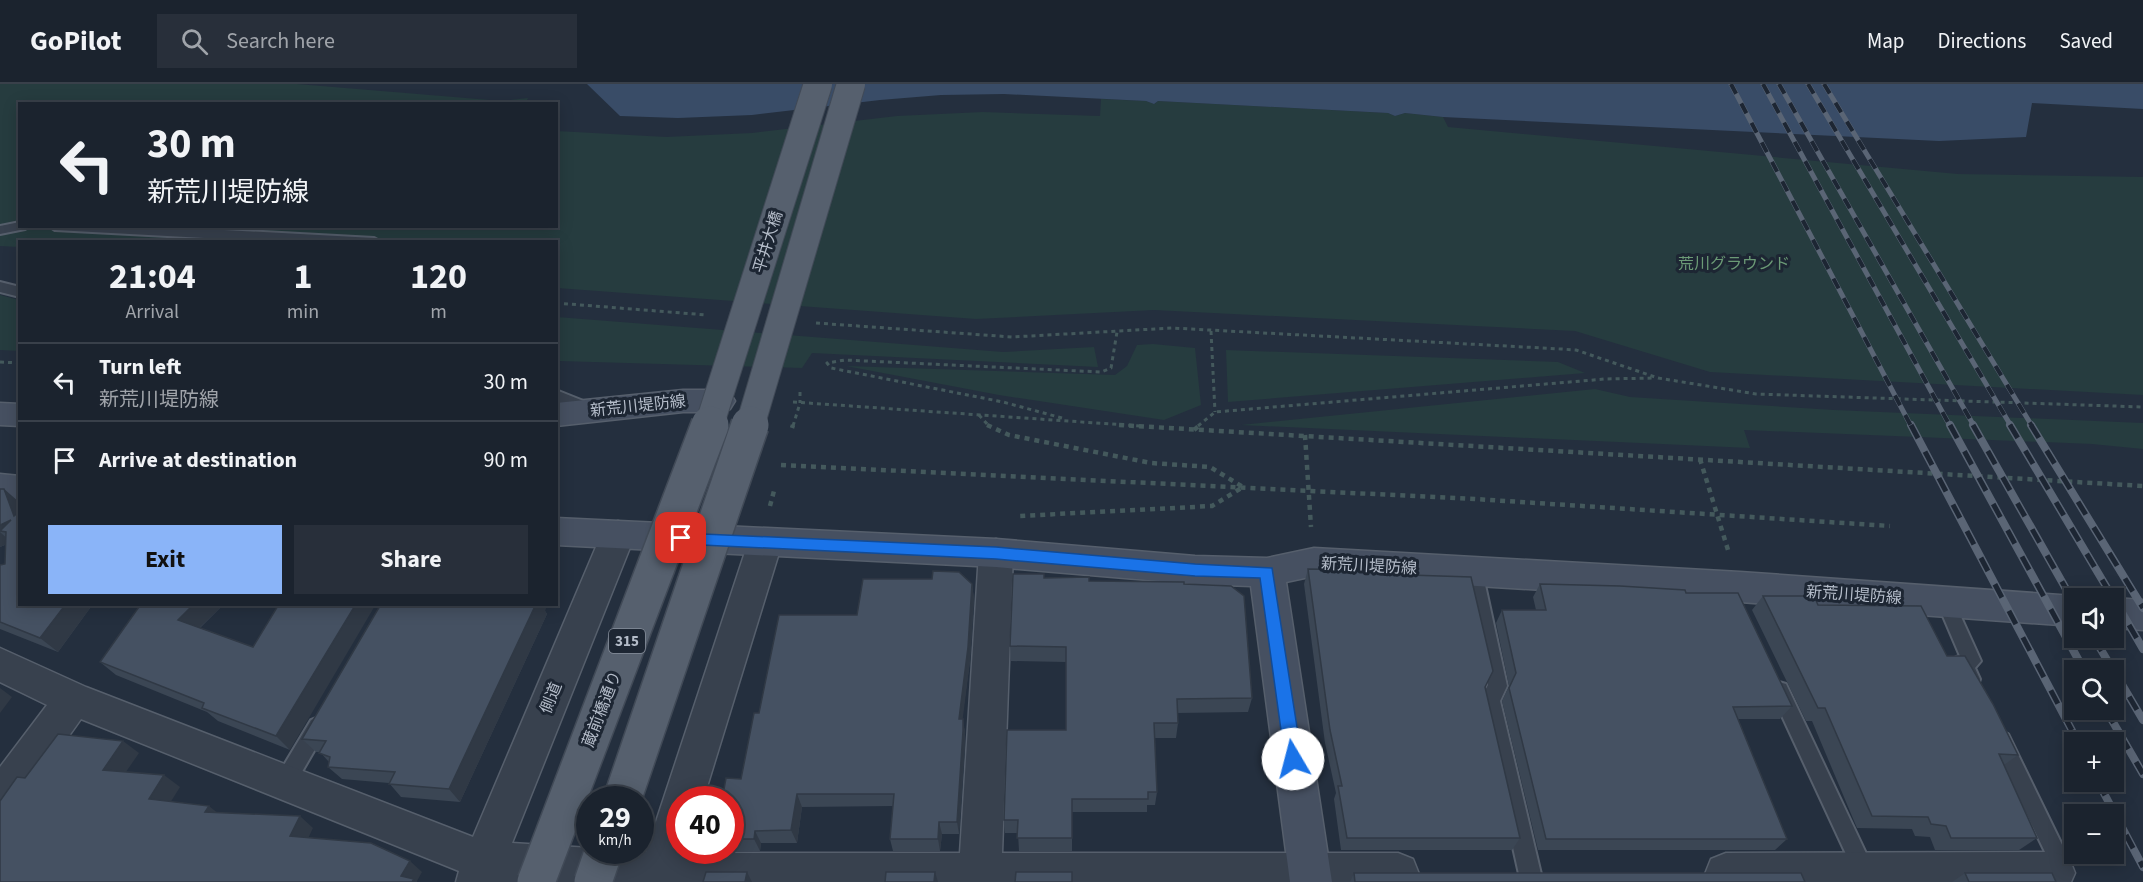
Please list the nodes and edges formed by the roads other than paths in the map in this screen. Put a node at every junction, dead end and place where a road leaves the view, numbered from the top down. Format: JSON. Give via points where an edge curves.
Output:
{"nodes":[{"id":1,"x":818,"y":84,"type":"edge"},
{"id":2,"x":851,"y":84,"type":"edge"},
{"id":3,"x":18,"y":226,"type":"edge"},
{"id":4,"x":95,"y":228,"type":"edge"},
{"id":5,"x":0,"y":230,"type":"edge"},
{"id":6,"x":334,"y":240,"type":"edge"},
{"id":7,"x":0,"y":286,"type":"edge"},
{"id":8,"x":18,"y":290,"type":"edge"},
{"id":9,"x":558,"y":396,"type":"edge"},
{"id":10,"x":719,"y":401,"type":"junction"},
{"id":11,"x":593,"y":411,"type":"junction"},
{"id":12,"x":0,"y":414,"type":"edge"},
{"id":13,"x":18,"y":415,"type":"edge"},
{"id":14,"x":558,"y":415,"type":"edge"},
{"id":15,"x":0,"y":488,"type":"edge"},
{"id":16,"x":18,"y":489,"type":"edge"},
{"id":17,"x":767,"y":526,"type":"junction"},
{"id":18,"x":558,"y":531,"type":"edge"},
{"id":19,"x":618,"y":535,"type":"junction"},
{"id":20,"x":996,"y":553,"type":"junction"},
{"id":21,"x":1473,"y":571,"type":"junction"},
{"id":22,"x":1267,"y":572,"type":"junction"},
{"id":23,"x":1946,"y":602,"type":"junction"},
{"id":24,"x":2064,"y":609,"type":"edge"},
{"id":25,"x":2124,"y":614,"type":"edge"},
{"id":26,"x":2143,"y":615,"type":"edge"},
{"id":27,"x":0,"y":664,"type":"edge"},
{"id":28,"x":1769,"y":670,"type":"edge"},
{"id":29,"x":1979,"y":695,"type":"edge"},
{"id":30,"x":73,"y":699,"type":"junction"},
{"id":31,"x":326,"y":713,"type":"edge"},
{"id":32,"x":1994,"y":726,"type":"edge"},
{"id":33,"x":285,"y":782,"type":"junction"},
{"id":34,"x":627,"y":786,"type":"edge"},
{"id":35,"x":687,"y":786,"type":"edge"},
{"id":36,"x":0,"y":800,"type":"edge"},
{"id":37,"x":666,"y":853,"type":"edge"},
{"id":38,"x":599,"y":864,"type":"edge"},
{"id":39,"x":480,"y":871,"type":"edge"},
{"id":40,"x":2054,"y":873,"type":"joint"},
{"id":41,"x":980,"y":874,"type":"junction"},
{"id":42,"x":1437,"y":874,"type":"edge"},
{"id":43,"x":1530,"y":874,"type":"edge"},
{"id":44,"x":1687,"y":874,"type":"edge"},
{"id":45,"x":1866,"y":874,"type":"junction"},
{"id":46,"x":658,"y":878,"type":"edge"},
{"id":47,"x":851,"y":878,"type":"edge"},
{"id":48,"x":1310,"y":878,"type":"edge"},
{"id":49,"x":1778,"y":878,"type":"edge"},
{"id":50,"x":536,"y":882,"type":"edge"},
{"id":51,"x":593,"y":882,"type":"edge"}],
"edges":[{"from":1,"to":10,"type":"main road","name":"平井大橋","number":"315","bridge":true},
{"from":2,"to":34,"type":"main road","bridge":true,"via":[[759,399]]},
{"from":3,"to":5,"type":"lane"},
{"from":4,"to":6,"type":"lane"},
{"from":7,"to":8,"type":"lane"},
{"from":9,"to":11,"type":"lane"},
{"from":10,"to":11,"type":"main road","name":"新荒川堤防線","via":[[683,400]]},
{"from":10,"to":50,"type":"main road","name":"蔵前橋通り","number":"315","bridge":true},
{"from":11,"to":14,"type":"main road","name":"新荒川堤防線"},
{"from":12,"to":13,"type":"main road"},
{"from":15,"to":16,"type":"main road"},
{"from":17,"to":19,"type":"main road","name":"新荒川堤防線"},
{"from":17,"to":20,"type":"main road","name":"新荒川堤防線"},
{"from":17,"to":35,"type":"street"},
{"from":18,"to":19,"type":"main road","name":"新荒川堤防線"},
{"from":19,"to":39,"type":"street","name":"側道"},
{"from":20,"to":22,"type":"main road","name":"新荒川堤防線","via":[[1195,570]]},
{"from":20,"to":41,"type":"street"},
{"from":21,"to":22,"type":"main road","name":"新荒川堤防線","via":[[1314,562]]},
{"from":21,"to":23,"type":"main road","name":"新荒川堤防線","via":[[1740,597]]},
{"from":21,"to":43,"type":"lane","via":[[1498,686],[1490,700]]},
{"from":22,"to":48,"type":"main road"},
{"from":23,"to":24,"type":"main road","name":"新荒川堤防線"},
{"from":23,"to":29,"type":"lane","via":[[1972,662],[1963,663]]},
{"from":25,"to":26,"type":"main road"},
{"from":27,"to":30,"type":"street"},
{"from":28,"to":45,"type":"lane"},
{"from":30,"to":33,"type":"street"},
{"from":30,"to":36,"type":"street"},
{"from":31,"to":33,"type":"lane"},
{"from":32,"to":40,"type":"lane","via":[[2055,851]]},
{"from":33,"to":39,"type":"street"},
{"from":37,"to":46,"type":"street"},
{"from":38,"to":51,"type":"main road","bridge":true},
{"from":39,"to":46,"type":"street"},
{"from":40,"to":45,"type":"street"},
{"from":41,"to":47,"type":"street"},
{"from":41,"to":48,"type":"street"},
{"from":42,"to":48,"type":"street"},
{"from":44,"to":49,"type":"street"},
{"from":45,"to":49,"type":"street"},
{"from":46,"to":47,"type":"street"}]}
